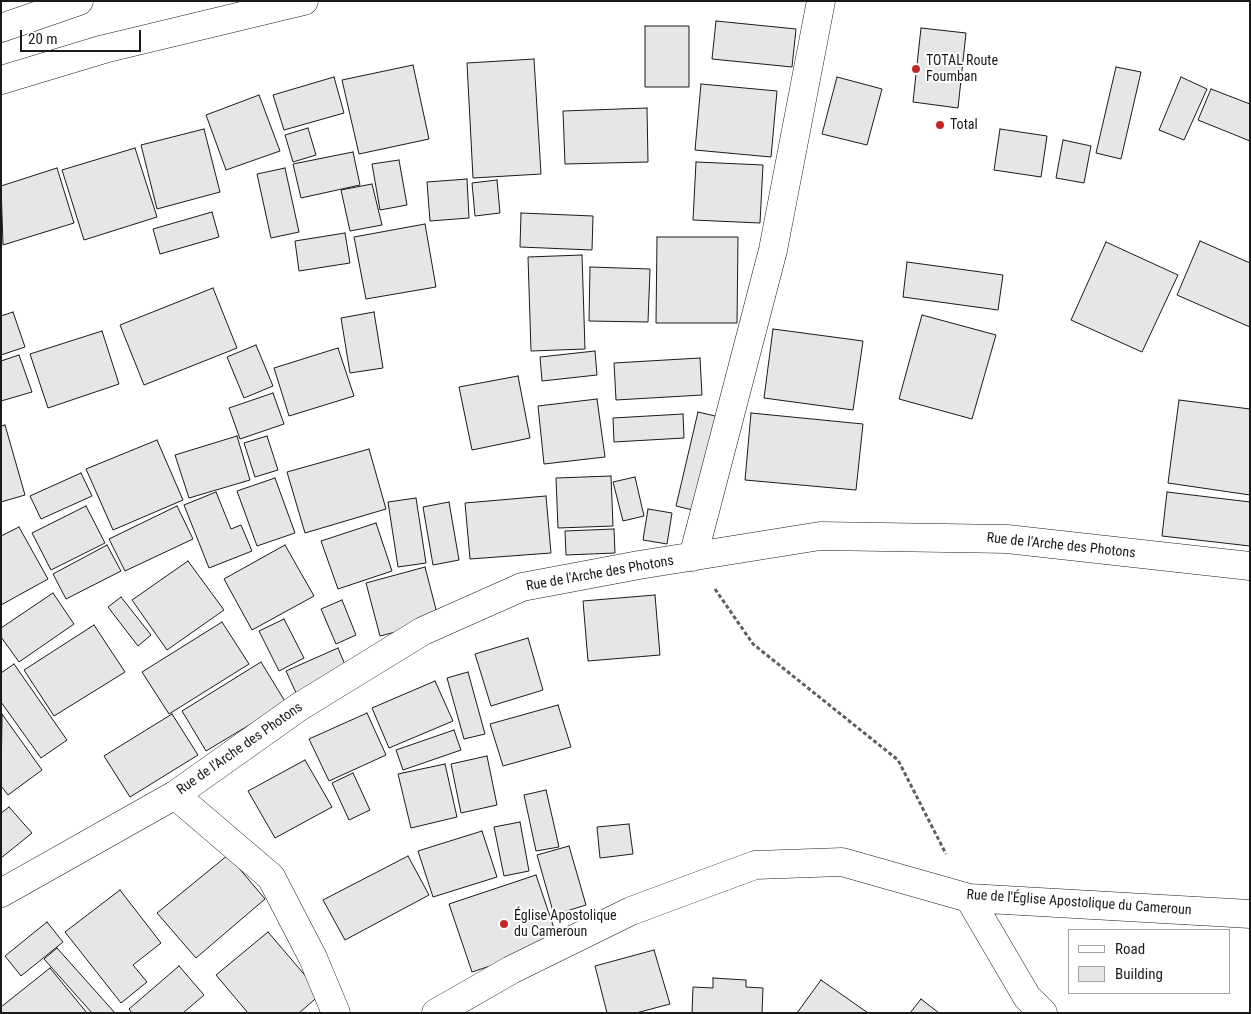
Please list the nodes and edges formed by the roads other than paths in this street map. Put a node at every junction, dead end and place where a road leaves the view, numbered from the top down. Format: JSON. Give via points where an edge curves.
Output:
{"nodes":[{"id":1,"x":79,"y":1,"type":"edge"},
{"id":2,"x":304,"y":1,"type":"edge"},
{"id":3,"x":822,"y":1,"type":"edge"},
{"id":4,"x":1,"y":28,"type":"edge"},
{"id":5,"x":1,"y":80,"type":"edge"},
{"id":6,"x":693,"y":557,"type":"junction"},
{"id":7,"x":1250,"y":566,"type":"edge"},
{"id":8,"x":175,"y":795,"type":"junction"},
{"id":9,"x":1,"y":893,"type":"edge"},
{"id":10,"x":969,"y":898,"type":"junction"},
{"id":11,"x":1250,"y":914,"type":"edge"},
{"id":12,"x":336,"y":1013,"type":"edge"},
{"id":13,"x":436,"y":1013,"type":"edge"},
{"id":14,"x":1043,"y":1013,"type":"edge"}],
"edges":[{"from":1,"to":4,"type":"main road"},
{"from":2,"to":5,"type":"main road","via":[[104,49]]},
{"from":3,"to":6,"type":"main road","via":[[773,250]]},
{"from":6,"to":7,"type":"main road","name":"Rue de l'Arche des Photons","via":[[820,536],[988,538]]},
{"from":6,"to":8,"type":"main road","name":"Rue de l'Arche des Photons","via":[[522,587],[423,632],[299,707]]},
{"from":8,"to":9,"type":"main road","name":"Rue de l'Arche des Photons"},
{"from":8,"to":12,"type":"main road","via":[[271,877],[313,958]]},
{"from":10,"to":11,"type":"main road","name":"Rue de l'Église Apostolique du Cameroun"},
{"from":10,"to":13,"type":"main road","name":"Rue de l'Église Apostolique du Cameroun","via":[[842,862],[755,865],[631,911],[511,970]]},
{"from":10,"to":14,"type":"main road","via":[[1027,997]]}]}
